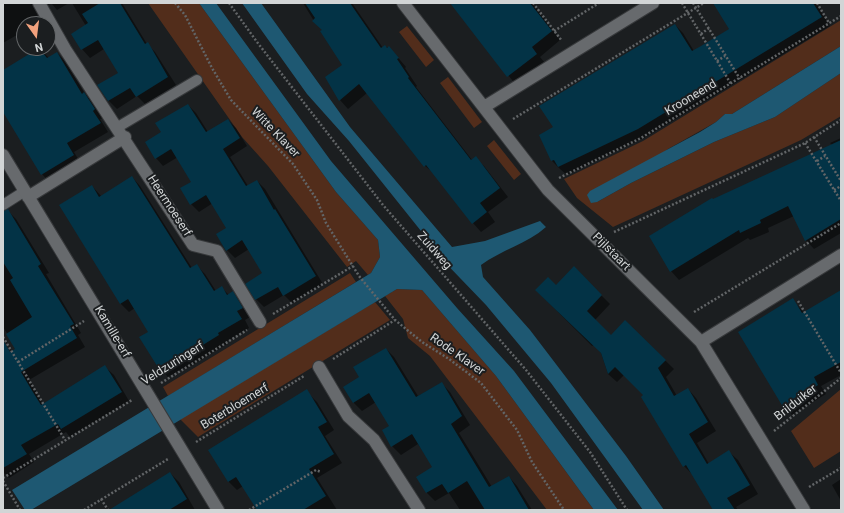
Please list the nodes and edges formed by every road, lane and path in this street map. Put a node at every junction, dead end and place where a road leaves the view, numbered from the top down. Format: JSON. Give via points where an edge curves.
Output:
{"nodes":[{"id":1,"x":39,"y":3,"type":"edge"},
{"id":2,"x":176,"y":3,"type":"edge"},
{"id":3,"x":229,"y":3,"type":"edge"},
{"id":4,"x":403,"y":3,"type":"edge"},
{"id":5,"x":532,"y":3,"type":"edge"},
{"id":6,"x":599,"y":3,"type":"edge"},
{"id":7,"x":653,"y":3,"type":"edge"},
{"id":8,"x":682,"y":3,"type":"edge"},
{"id":9,"x":694,"y":3,"type":"edge"},
{"id":10,"x":704,"y":3,"type":"edge"},
{"id":11,"x":817,"y":3,"type":"edge"},
{"id":12,"x":696,"y":8,"type":"junction"},
{"id":13,"x":688,"y":13,"type":"junction"},
{"id":14,"x":841,"y":16,"type":"edge"},
{"id":15,"x":829,"y":23,"type":"junction"},
{"id":16,"x":709,"y":28,"type":"junction"},
{"id":17,"x":554,"y":31,"type":"junction"},
{"id":18,"x":700,"y":34,"type":"junction"},
{"id":19,"x":572,"y":53,"type":"junction"},
{"id":20,"x":725,"y":56,"type":"junction"},
{"id":21,"x":717,"y":61,"type":"junction"},
{"id":22,"x":740,"y":79,"type":"junction"},
{"id":23,"x":196,"y":80,"type":"dead end"},
{"id":24,"x":731,"y":84,"type":"junction"},
{"id":25,"x":484,"y":107,"type":"junction"},
{"id":26,"x":841,"y":120,"type":"edge"},
{"id":27,"x":118,"y":127,"type":"junction"},
{"id":28,"x":500,"y":127,"type":"junction"},
{"id":29,"x":125,"y":137,"type":"junction"},
{"id":30,"x":814,"y":137,"type":"junction"},
{"id":31,"x":805,"y":143,"type":"junction"},
{"id":32,"x":3,"y":155,"type":"edge"},
{"id":33,"x":825,"y":156,"type":"junction"},
{"id":34,"x":816,"y":161,"type":"junction"},
{"id":35,"x":841,"y":181,"type":"edge"},
{"id":36,"x":841,"y":186,"type":"edge"},
{"id":37,"x":548,"y":190,"type":"junction"},
{"id":38,"x":834,"y":190,"type":"junction"},
{"id":39,"x":27,"y":194,"type":"junction"},
{"id":40,"x":841,"y":201,"type":"edge"},
{"id":41,"x":3,"y":204,"type":"edge"},
{"id":42,"x":841,"y":223,"type":"edge"},
{"id":43,"x":602,"y":244,"type":"junction"},
{"id":44,"x":841,"y":255,"type":"edge"},
{"id":45,"x":353,"y":266,"type":"junction"},
{"id":46,"x":789,"y":287,"type":"junction"},
{"id":47,"x":381,"y":304,"type":"joint"},
{"id":48,"x":100,"y":312,"type":"junction"},
{"id":49,"x":395,"y":320,"type":"junction"},
{"id":50,"x":680,"y":320,"type":"junction"},
{"id":51,"x":260,"y":322,"type":"junction"},
{"id":52,"x":3,"y":337,"type":"edge"},
{"id":53,"x":701,"y":342,"type":"junction"},
{"id":54,"x":18,"y":362,"type":"junction"},
{"id":55,"x":319,"y":367,"type":"junction"},
{"id":56,"x":841,"y":373,"type":"edge"},
{"id":57,"x":841,"y":378,"type":"edge"},
{"id":58,"x":149,"y":396,"type":"junction"},
{"id":59,"x":65,"y":440,"type":"junction"},
{"id":60,"x":760,"y":440,"type":"junction"},
{"id":61,"x":182,"y":450,"type":"junction"},
{"id":62,"x":841,"y":468,"type":"edge"},
{"id":63,"x":321,"y":472,"type":"dead end"},
{"id":64,"x":3,"y":480,"type":"edge"},
{"id":65,"x":796,"y":496,"type":"junction"},
{"id":66,"x":101,"y":499,"type":"junction"},
{"id":67,"x":20,"y":510,"type":"edge"},
{"id":68,"x":84,"y":510,"type":"edge"},
{"id":69,"x":108,"y":510,"type":"edge"},
{"id":70,"x":218,"y":510,"type":"edge"},
{"id":71,"x":249,"y":510,"type":"edge"},
{"id":72,"x":419,"y":510,"type":"edge"},
{"id":73,"x":564,"y":510,"type":"edge"},
{"id":74,"x":627,"y":510,"type":"edge"},
{"id":75,"x":804,"y":510,"type":"edge"}],
"edges":[{"from":1,"to":27,"type":"street","name":"Heermoeserf"},
{"from":2,"to":45,"type":"path","name":"Witte Klaver","via":[[231,100],[293,164],[317,200],[326,223]]},
{"from":3,"to":74,"type":"path","name":"Zuidweg","via":[[382,205],[531,376],[590,452]]},
{"from":4,"to":25,"type":"street","name":"Pijlstaart"},
{"from":5,"to":17,"type":"path"},
{"from":6,"to":17,"type":"path"},
{"from":7,"to":19,"type":"street"},
{"from":8,"to":13,"type":"path"},
{"from":9,"to":12,"type":"path"},
{"from":10,"to":12,"type":"path"},
{"from":11,"to":15,"type":"path"},
{"from":12,"to":13,"type":"path"},
{"from":12,"to":16,"type":"path"},
{"from":13,"to":18,"type":"path"},
{"from":13,"to":28,"type":"path"},
{"from":14,"to":15,"type":"path","name":"Krooneend"},
{"from":15,"to":22,"type":"path","name":"Krooneend"},
{"from":16,"to":18,"type":"path"},
{"from":16,"to":20,"type":"path"},
{"from":17,"to":19,"type":"path"},
{"from":18,"to":21,"type":"path"},
{"from":19,"to":25,"type":"street"},
{"from":20,"to":21,"type":"path"},
{"from":20,"to":22,"type":"path"},
{"from":21,"to":24,"type":"path"},
{"from":22,"to":24,"type":"path","name":"Krooneend"},
{"from":23,"to":27,"type":"lane"},
{"from":24,"to":37,"type":"path","name":"Krooneend","via":[[641,138],[560,178]]},
{"from":25,"to":28,"type":"street","name":"Pijlstaart"},
{"from":26,"to":30,"type":"path"},
{"from":27,"to":29,"type":"street","name":"Heermoeserf"},
{"from":28,"to":37,"type":"street","name":"Pijlstaart"},
{"from":29,"to":39,"type":"street"},
{"from":29,"to":51,"type":"street","name":"Heermoeserf","via":[[194,245],[217,251]]},
{"from":30,"to":31,"type":"path"},
{"from":30,"to":33,"type":"path"},
{"from":31,"to":34,"type":"path"},
{"from":31,"to":43,"type":"path","via":[[614,232]]},
{"from":32,"to":39,"type":"street","name":"Kamille-erf"},
{"from":33,"to":34,"type":"path"},
{"from":33,"to":35,"type":"path"},
{"from":34,"to":38,"type":"path"},
{"from":36,"to":38,"type":"path"},
{"from":37,"to":43,"type":"street","name":"Pijlstaart"},
{"from":38,"to":40,"type":"path"},
{"from":39,"to":41,"type":"lane"},
{"from":39,"to":48,"type":"street","name":"Kamille-erf"},
{"from":42,"to":50,"type":"path"},
{"from":43,"to":50,"type":"street","name":"Pijlstaart"},
{"from":44,"to":46,"type":"street"},
{"from":45,"to":47,"type":"path","name":"Witte Klaver"},
{"from":45,"to":51,"type":"path","name":"Veldzuringerf"},
{"from":46,"to":53,"type":"street"},
{"from":46,"to":56,"type":"path"},
{"from":47,"to":49,"type":"path","name":"Rode Klaver"},
{"from":48,"to":54,"type":"path"},
{"from":48,"to":58,"type":"street","name":"Kamille-erf"},
{"from":49,"to":55,"type":"path","name":"Boterbloemerf"},
{"from":49,"to":73,"type":"path","name":"Rode Klaver","via":[[481,383],[517,430],[532,462]]},
{"from":50,"to":53,"type":"street","name":"Pijlstaart"},
{"from":51,"to":58,"type":"path","name":"Veldzuringerf"},
{"from":52,"to":54,"type":"path"},
{"from":53,"to":60,"type":"street","name":"Pijlstaart"},
{"from":54,"to":59,"type":"path"},
{"from":55,"to":61,"type":"path","name":"Boterbloemerf"},
{"from":55,"to":72,"type":"street","via":[[348,416],[374,440]]},
{"from":57,"to":60,"type":"path","name":"Brilduiker"},
{"from":58,"to":59,"type":"path","name":"Veldzuringerf"},
{"from":58,"to":61,"type":"street","name":"Kamille-erf"},
{"from":59,"to":64,"type":"path","name":"Veldzuringerf"},
{"from":60,"to":65,"type":"street","name":"Pijlstaart"},
{"from":61,"to":66,"type":"path","name":"Boterbloemerf"},
{"from":61,"to":70,"type":"street","name":"Kamille-erf"},
{"from":62,"to":65,"type":"path"},
{"from":63,"to":71,"type":"path","via":[[316,470]]},
{"from":64,"to":67,"type":"path"},
{"from":65,"to":75,"type":"street","name":"Pijlstaart"},
{"from":66,"to":68,"type":"path","name":"Boterbloemerf"},
{"from":66,"to":69,"type":"path"}]}
